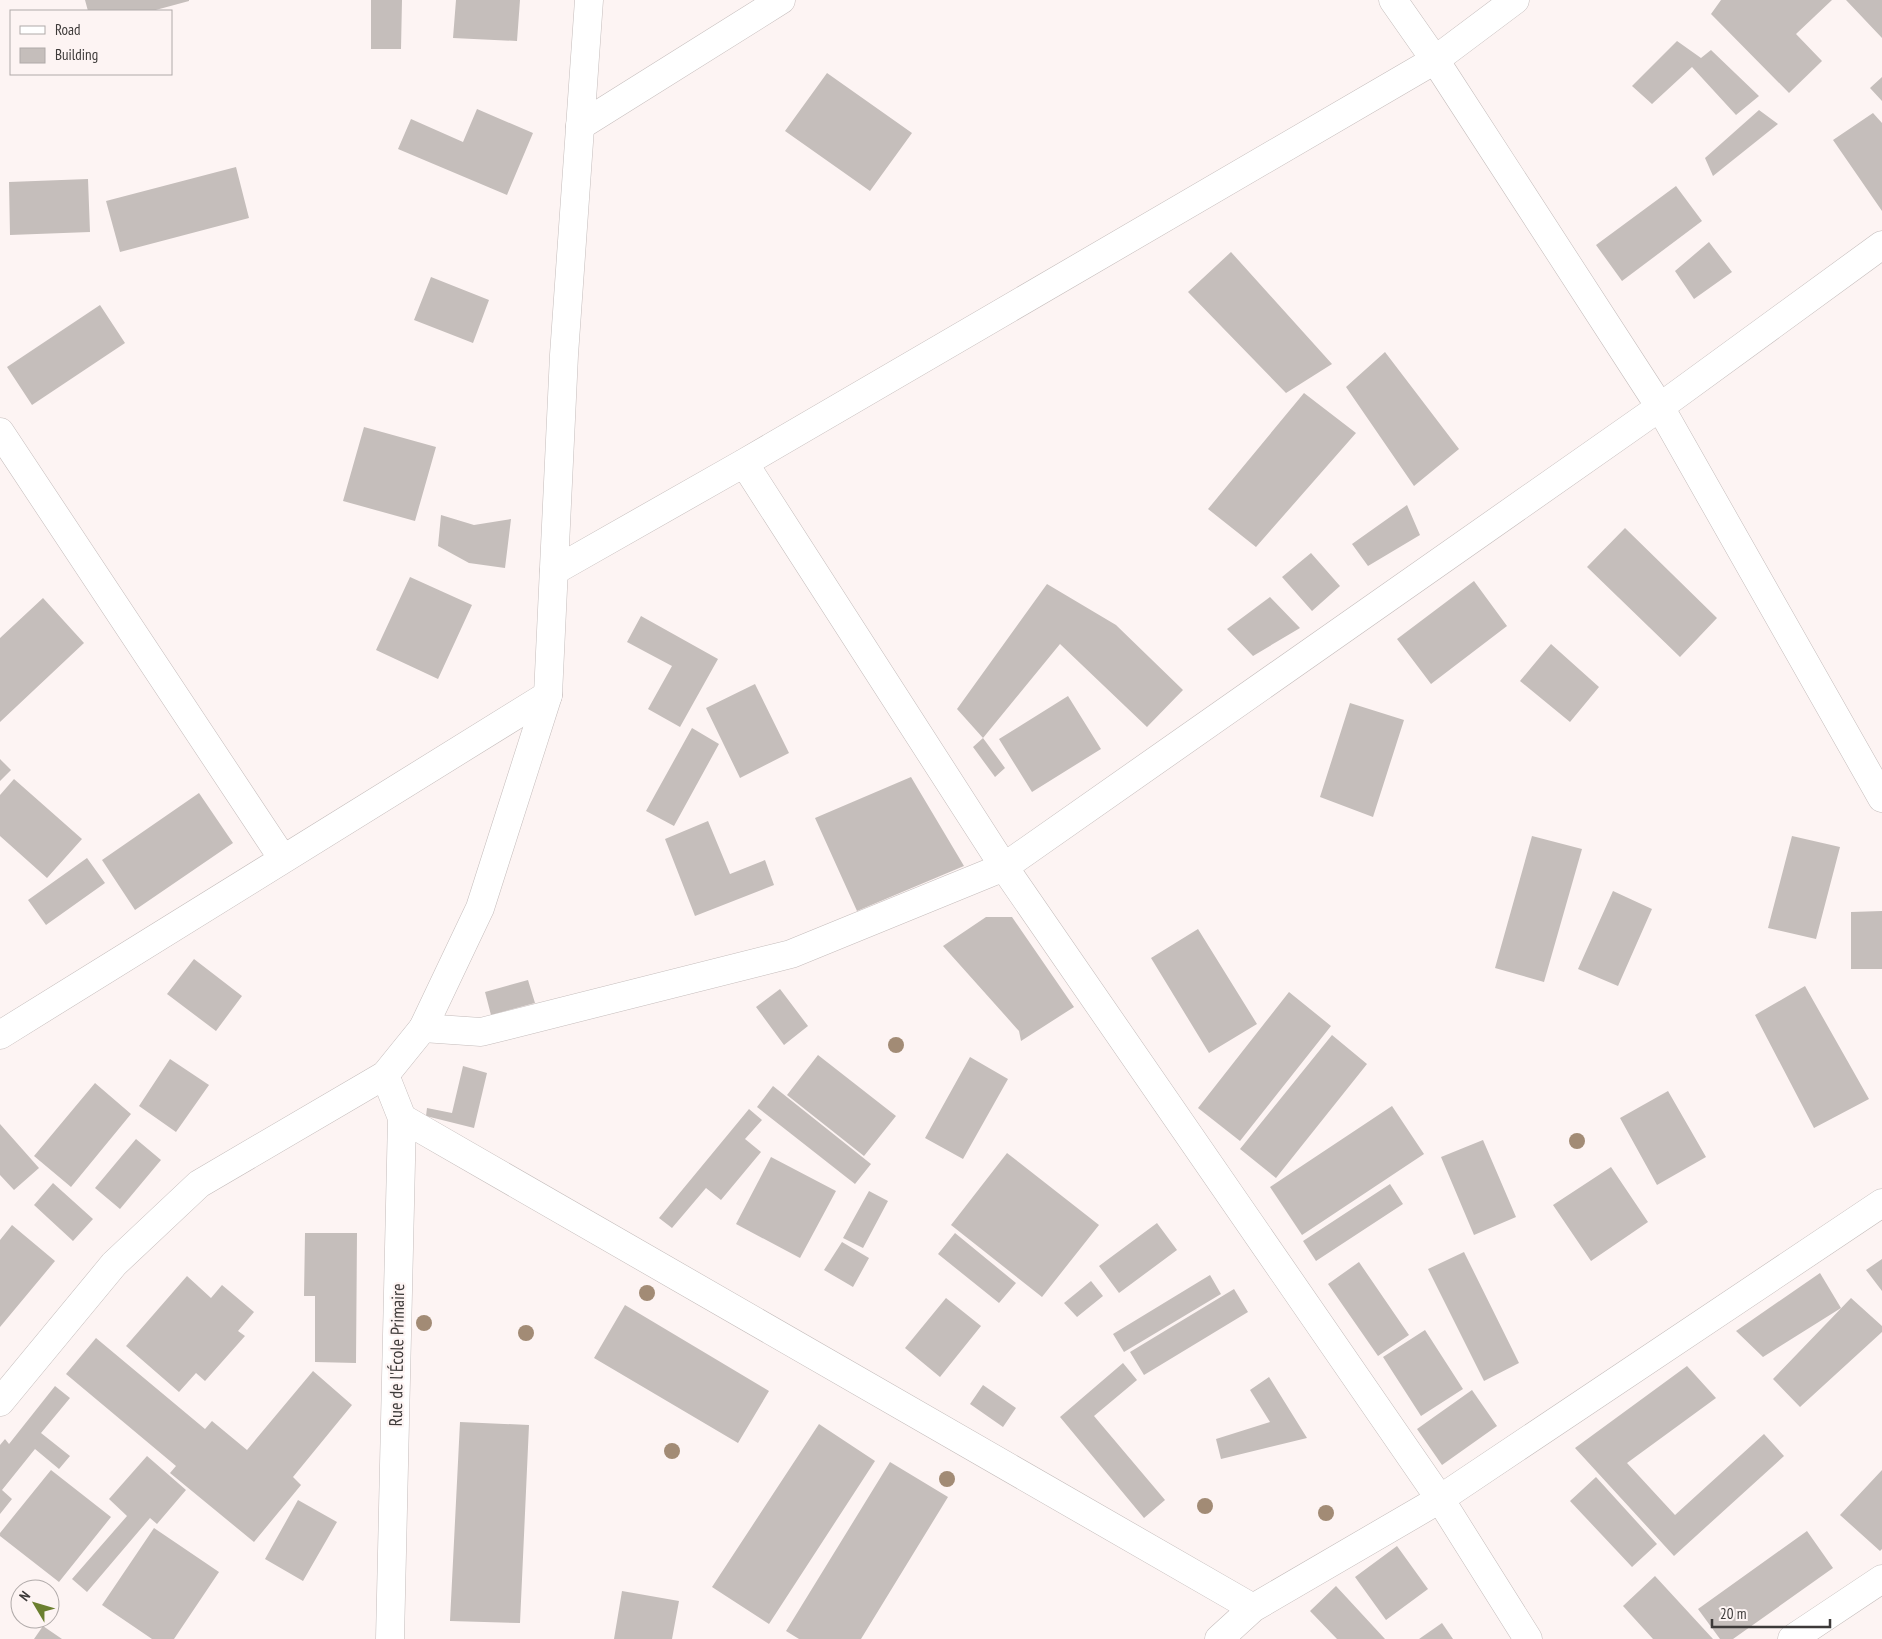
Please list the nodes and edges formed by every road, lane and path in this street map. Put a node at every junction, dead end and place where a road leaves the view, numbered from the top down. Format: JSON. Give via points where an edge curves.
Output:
{"nodes":[{"id":1,"x":589,"y":0,"type":"edge"},
{"id":2,"x":781,"y":0,"type":"edge"},
{"id":3,"x":1393,"y":0,"type":"edge"},
{"id":4,"x":1515,"y":0,"type":"edge"},
{"id":5,"x":1435,"y":60,"type":"junction"},
{"id":6,"x":580,"y":126,"type":"junction"},
{"id":7,"x":1882,"y":245,"type":"edge"},
{"id":8,"x":1660,"y":407,"type":"junction"},
{"id":9,"x":0,"y":432,"type":"edge"},
{"id":10,"x":744,"y":463,"type":"junction"},
{"id":11,"x":554,"y":571,"type":"junction"},
{"id":12,"x":548,"y":695,"type":"junction"},
{"id":13,"x":1882,"y":798,"type":"edge"},
{"id":14,"x":283,"y":859,"type":"junction"},
{"id":15,"x":1004,"y":867,"type":"junction"},
{"id":16,"x":423,"y":1028,"type":"junction"},
{"id":17,"x":0,"y":1035,"type":"edge"},
{"id":18,"x":385,"y":1075,"type":"junction"},
{"id":19,"x":402,"y":1118,"type":"junction"},
{"id":20,"x":1882,"y":1203,"type":"edge"},
{"id":21,"x":0,"y":1402,"type":"edge"},
{"id":22,"x":1440,"y":1499,"type":"junction"},
{"id":23,"x":1882,"y":1579,"type":"edge"},
{"id":24,"x":1253,"y":1608,"type":"junction"},
{"id":25,"x":390,"y":1639,"type":"edge"},
{"id":26,"x":1219,"y":1639,"type":"edge"},
{"id":27,"x":1528,"y":1639,"type":"edge"},
{"id":28,"x":1792,"y":1639,"type":"edge"}],
"edges":[{"from":1,"to":6,"type":"street"},
{"from":2,"to":6,"type":"street"},
{"from":3,"to":5,"type":"street"},
{"from":4,"to":5,"type":"street"},
{"from":5,"to":8,"type":"street"},
{"from":5,"to":10,"type":"street"},
{"from":6,"to":11,"type":"street","via":[[564,355]]},
{"from":7,"to":8,"type":"street"},
{"from":8,"to":13,"type":"street"},
{"from":8,"to":15,"type":"street"},
{"from":9,"to":14,"type":"street"},
{"from":10,"to":11,"type":"street"},
{"from":10,"to":15,"type":"street"},
{"from":11,"to":12,"type":"street"},
{"from":12,"to":14,"type":"street"},
{"from":12,"to":16,"type":"street","via":[[480,908]]},
{"from":14,"to":17,"type":"street"},
{"from":15,"to":16,"type":"street","via":[[791,954],[481,1032]]},
{"from":15,"to":22,"type":"street"},
{"from":16,"to":18,"type":"street"},
{"from":18,"to":19,"type":"street","name":"Rue de l'École Primaire"},
{"from":18,"to":21,"type":"street","via":[[199,1184],[114,1264]]},
{"from":19,"to":24,"type":"street"},
{"from":19,"to":25,"type":"street","name":"Rue de l'École Primaire"},
{"from":20,"to":22,"type":"street"},
{"from":22,"to":24,"type":"street"},
{"from":22,"to":27,"type":"street"},
{"from":23,"to":28,"type":"street"},
{"from":24,"to":26,"type":"street"}]}
